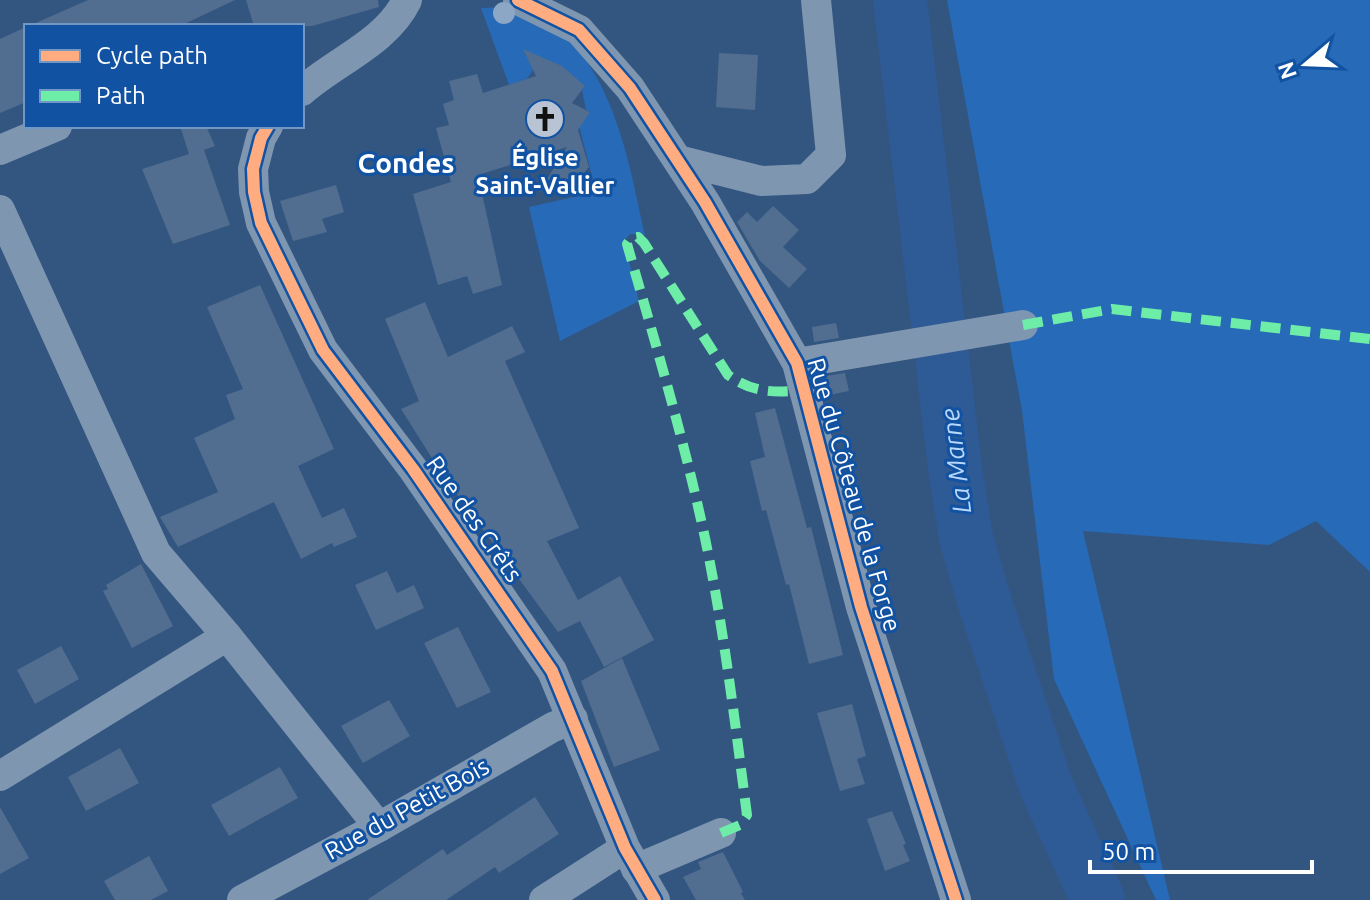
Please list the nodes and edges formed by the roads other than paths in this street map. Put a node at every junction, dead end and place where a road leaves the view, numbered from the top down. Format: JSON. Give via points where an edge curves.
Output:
{"nodes":[{"id":1,"x":407,"y":0,"type":"edge"},
{"id":2,"x":518,"y":0,"type":"edge"},
{"id":3,"x":816,"y":0,"type":"edge"},
{"id":4,"x":304,"y":90,"type":"edge"},
{"id":5,"x":52,"y":128,"type":"edge"},
{"id":6,"x":267,"y":128,"type":"edge"},
{"id":7,"x":0,"y":150,"type":"edge"},
{"id":8,"x":678,"y":160,"type":"junction"},
{"id":9,"x":0,"y":210,"type":"edge"},
{"id":10,"x":1023,"y":325,"type":"dead end"},
{"id":11,"x":797,"y":363,"type":"junction"},
{"id":12,"x":227,"y":636,"type":"junction"},
{"id":13,"x":573,"y":719,"type":"junction"},
{"id":14,"x":0,"y":776,"type":"edge"},
{"id":15,"x":379,"y":827,"type":"junction"},
{"id":16,"x":721,"y":833,"type":"dead end"},
{"id":17,"x":631,"y":858,"type":"junction"},
{"id":18,"x":242,"y":900,"type":"edge"},
{"id":19,"x":544,"y":900,"type":"edge"},
{"id":20,"x":655,"y":900,"type":"edge"},
{"id":21,"x":956,"y":900,"type":"edge"}],
"edges":[{"from":1,"to":4,"type":"street","via":[[366,45]]},
{"from":2,"to":8,"type":"street","name":"Rue du Côteau de la Forge","via":[[579,30],[630,88]]},
{"from":3,"to":8,"type":"street","via":[[831,155],[807,179],[761,181]]},
{"from":5,"to":7,"type":"street"},
{"from":6,"to":13,"type":"street","name":"Rue des Crêts","via":[[253,169],[261,223],[323,350],[413,469],[552,671]]},
{"from":8,"to":11,"type":"street","name":"Rue du Côteau de la Forge"},
{"from":9,"to":12,"type":"street","via":[[156,553]]},
{"from":10,"to":11,"type":"street"},
{"from":11,"to":21,"type":"street","name":"Rue du Côteau de la Forge","via":[[861,607]]},
{"from":12,"to":14,"type":"street"},
{"from":12,"to":15,"type":"street"},
{"from":13,"to":15,"type":"street","name":"Rue du Petit Bois"},
{"from":13,"to":17,"type":"street","name":"Rue des Crêts"},
{"from":15,"to":18,"type":"street","name":"Rue du Petit Bois"},
{"from":16,"to":17,"type":"street"},
{"from":17,"to":19,"type":"street"},
{"from":17,"to":20,"type":"street","name":"Rue des Crêts"}]}
